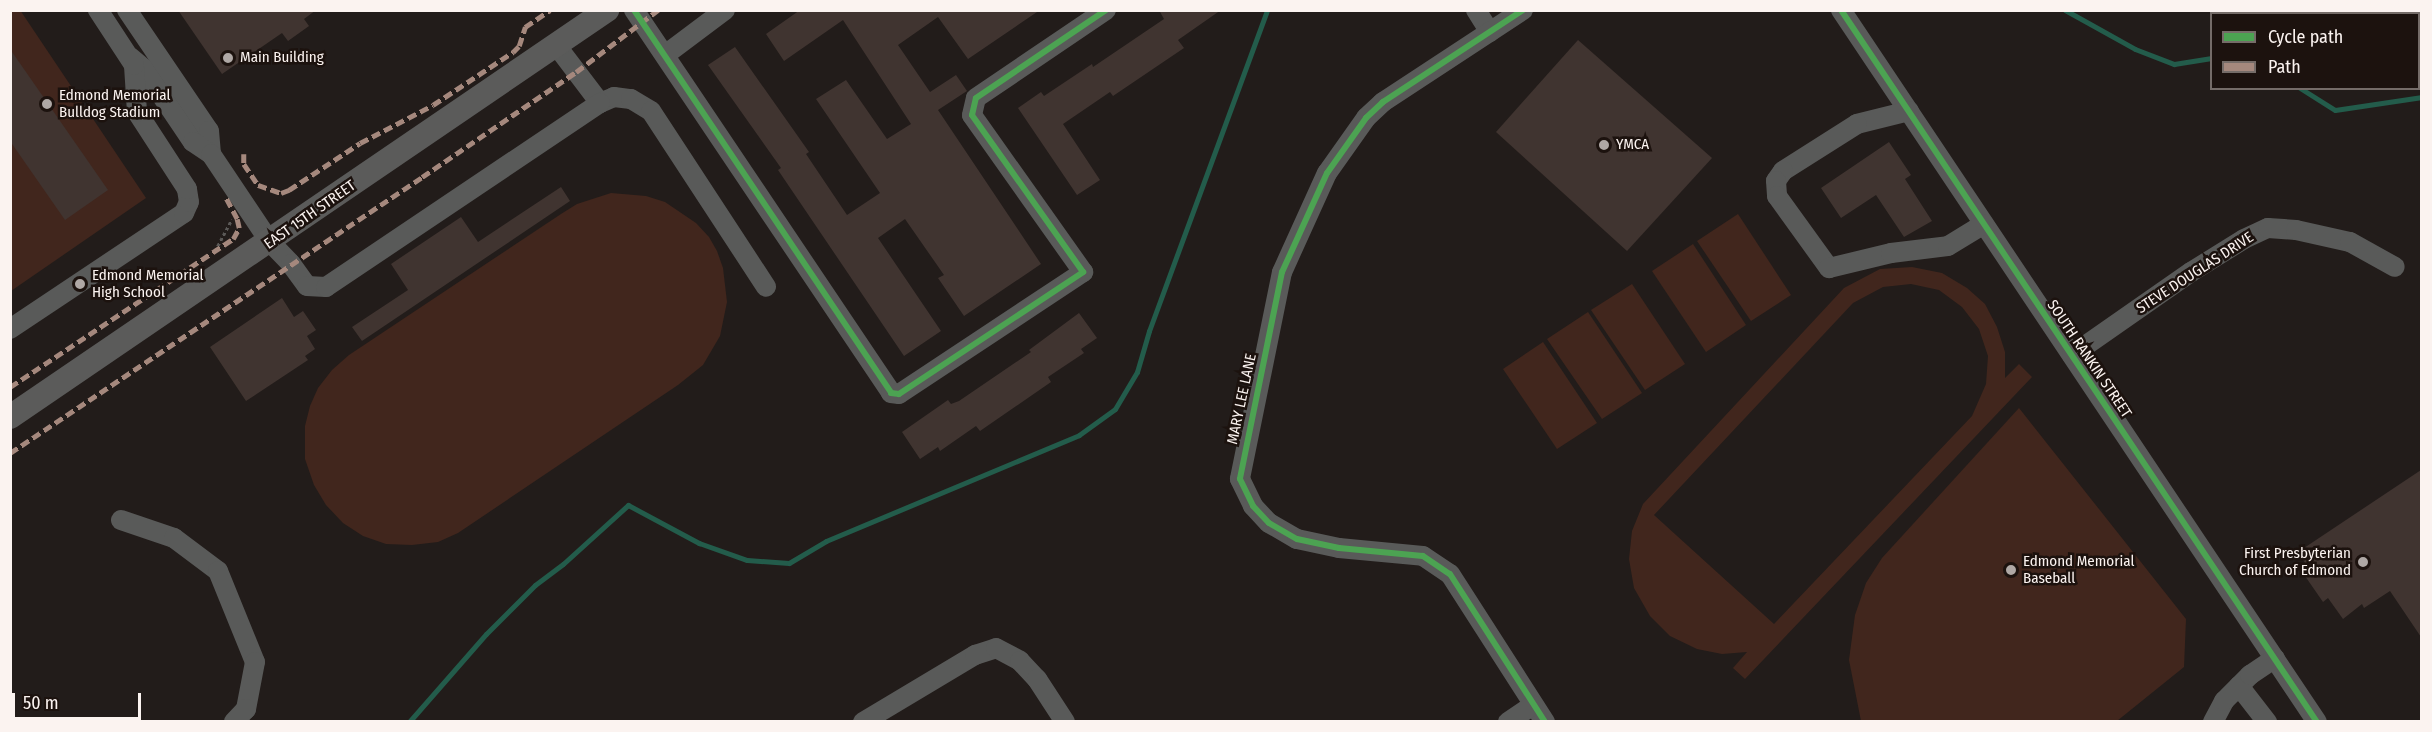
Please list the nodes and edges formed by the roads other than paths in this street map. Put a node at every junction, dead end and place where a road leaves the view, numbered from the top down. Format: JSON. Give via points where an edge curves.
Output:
{"nodes":[{"id":1,"x":98,"y":10,"type":"edge"},
{"id":2,"x":127,"y":10,"type":"edge"},
{"id":3,"x":607,"y":10,"type":"edge"},
{"id":4,"x":634,"y":10,"type":"edge"},
{"id":5,"x":726,"y":10,"type":"edge"},
{"id":6,"x":1106,"y":10,"type":"edge"},
{"id":7,"x":1476,"y":10,"type":"edge"},
{"id":8,"x":1523,"y":10,"type":"edge"},
{"id":9,"x":1841,"y":10,"type":"edge"},
{"id":10,"x":1490,"y":32,"type":"junction"},
{"id":11,"x":556,"y":45,"type":"junction"},
{"id":12,"x":665,"y":55,"type":"junction"},
{"id":13,"x":130,"y":57,"type":"junction"},
{"id":14,"x":600,"y":103,"type":"junction"},
{"id":15,"x":1909,"y":111,"type":"junction"},
{"id":16,"x":211,"y":154,"type":"junction"},
{"id":17,"x":1984,"y":224,"type":"junction"},
{"id":18,"x":270,"y":242,"type":"junction"},
{"id":19,"x":2395,"y":267,"type":"dead end"},
{"id":20,"x":766,"y":287,"type":"dead end"},
{"id":21,"x":10,"y":329,"type":"edge"},
{"id":22,"x":2072,"y":355,"type":"junction"},
{"id":23,"x":10,"y":417,"type":"edge"},
{"id":24,"x":121,"y":520,"type":"dead end"},
{"id":25,"x":2275,"y":658,"type":"junction"},
{"id":26,"x":2239,"y":686,"type":"junction"},
{"id":27,"x":1533,"y":705,"type":"junction"},
{"id":28,"x":234,"y":722,"type":"edge"},
{"id":29,"x":863,"y":722,"type":"edge"},
{"id":30,"x":1065,"y":722,"type":"edge"},
{"id":31,"x":1508,"y":722,"type":"edge"},
{"id":32,"x":1545,"y":722,"type":"edge"},
{"id":33,"x":2213,"y":722,"type":"edge"},
{"id":34,"x":2267,"y":722,"type":"edge"},
{"id":35,"x":2317,"y":722,"type":"edge"}],
"edges":[{"from":1,"to":13,"type":"street"},
{"from":2,"to":16,"type":"street","via":[[209,131]]},
{"from":3,"to":11,"type":"main road","name":"EAST 15TH STREET"},
{"from":4,"to":12,"type":"street"},
{"from":5,"to":12,"type":"street"},
{"from":6,"to":12,"type":"street","via":[[976,98],[972,115],[1083,272],[899,394],[891,393]]},
{"from":7,"to":10,"type":"street"},
{"from":8,"to":10,"type":"street","name":"MARY LEE LANE"},
{"from":9,"to":15,"type":"street","name":"SOUTH RANKIN STREET"},
{"from":10,"to":27,"type":"street","name":"MARY LEE LANE","via":[[1383,102],[1366,118],[1328,173],[1282,272],[1240,479],[1253,506],[1269,523],[1297,539],[1339,548],[1403,552],[1423,556],[1439,565],[1450,574]]},
{"from":11,"to":14,"type":"street"},
{"from":11,"to":18,"type":"main road","name":"EAST 15TH STREET"},
{"from":13,"to":16,"type":"street","via":[[143,68],[193,142]]},
{"from":13,"to":21,"type":"street","via":[[136,71],[137,112],[187,189],[187,209]]},
{"from":14,"to":18,"type":"street","via":[[326,287],[307,286]]},
{"from":14,"to":20,"type":"street","via":[[614,97],[631,99],[651,111]]},
{"from":15,"to":17,"type":"street","name":"SOUTH RANKIN STREET"},
{"from":15,"to":17,"type":"street","via":[[1857,124],[1783,171],[1776,181],[1777,196],[1829,268],[1891,253],[1948,246]]},
{"from":16,"to":18,"type":"street"},
{"from":17,"to":22,"type":"street","name":"SOUTH RANKIN STREET"},
{"from":18,"to":23,"type":"main road","name":"EAST 15TH STREET"},
{"from":19,"to":22,"type":"street","name":"STEVE DOUGLAS DRIVE","via":[[2350,242],[2268,228],[2191,272]]},
{"from":22,"to":25,"type":"street","name":"SOUTH RANKIN STREET"},
{"from":24,"to":28,"type":"street","via":[[174,538],[218,571],[255,662],[246,709]]},
{"from":25,"to":26,"type":"street"},
{"from":25,"to":35,"type":"street","name":"SOUTH RANKIN STREET"},
{"from":26,"to":33,"type":"street","via":[[2224,701]]},
{"from":26,"to":34,"type":"street"},
{"from":27,"to":31,"type":"street"},
{"from":27,"to":32,"type":"street","name":"MARY LEE LANE"},
{"from":29,"to":30,"type":"street","via":[[975,656],[996,648],[1020,661],[1037,679]]}]}
